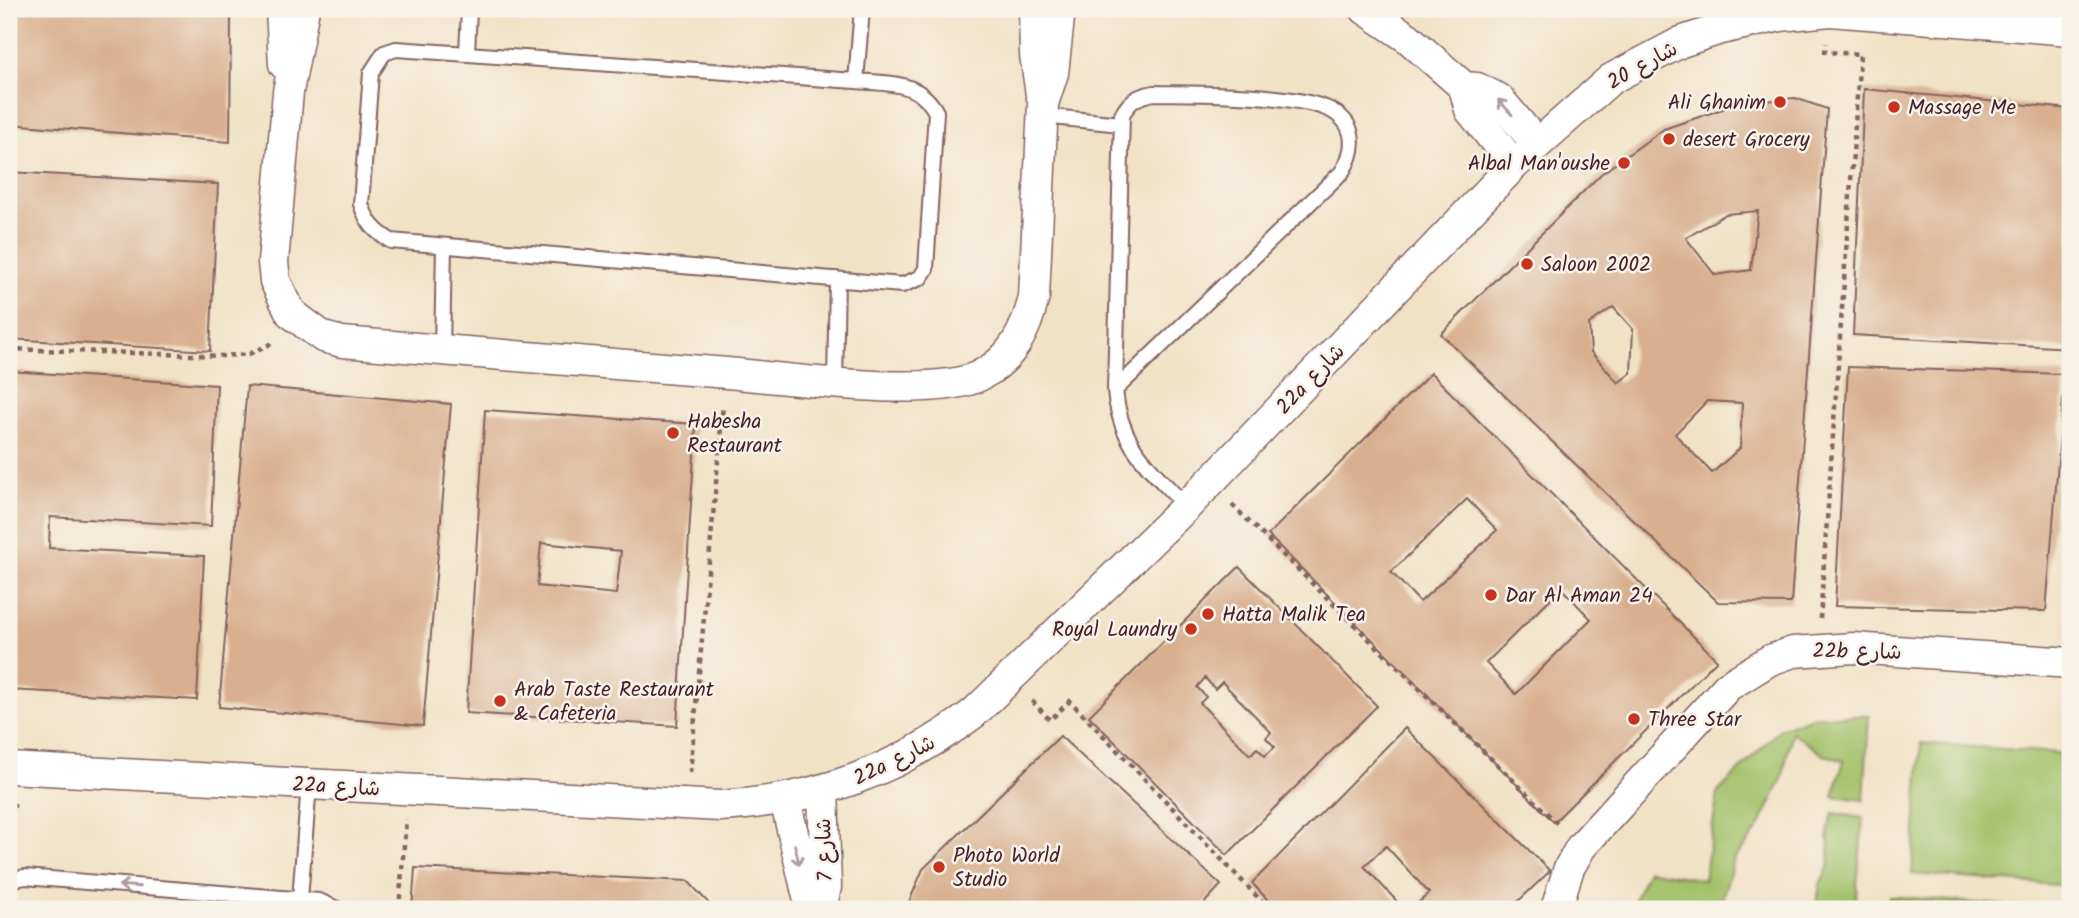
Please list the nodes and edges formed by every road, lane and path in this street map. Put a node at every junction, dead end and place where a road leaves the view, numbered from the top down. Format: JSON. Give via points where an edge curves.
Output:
{"nodes":[{"id":1,"x":281,"y":9,"type":"edge"},
{"id":2,"x":304,"y":9,"type":"edge"},
{"id":3,"x":469,"y":9,"type":"edge"},
{"id":4,"x":862,"y":9,"type":"edge"},
{"id":5,"x":1034,"y":9,"type":"edge"},
{"id":6,"x":1060,"y":9,"type":"edge"},
{"id":7,"x":1365,"y":9,"type":"edge"},
{"id":8,"x":1830,"y":11,"type":"junction"},
{"id":9,"x":1715,"y":19,"type":"edge"},
{"id":10,"x":2070,"y":30,"type":"edge"},
{"id":11,"x":467,"y":53,"type":"junction"},
{"id":12,"x":856,"y":81,"type":"junction"},
{"id":13,"x":1464,"y":87,"type":"junction"},
{"id":14,"x":288,"y":92,"type":"junction"},
{"id":15,"x":1043,"y":110,"type":"junction"},
{"id":16,"x":1121,"y":124,"type":"junction"},
{"id":17,"x":1537,"y":144,"type":"junction"},
{"id":18,"x":1514,"y":166,"type":"junction"},
{"id":19,"x":444,"y":246,"type":"junction"},
{"id":20,"x":837,"y":279,"type":"junction"},
{"id":21,"x":306,"y":327,"type":"junction"},
{"id":22,"x":9,"y":349,"type":"edge"},
{"id":23,"x":442,"y":351,"type":"junction"},
{"id":24,"x":726,"y":373,"type":"junction"},
{"id":25,"x":835,"y":382,"type":"junction"},
{"id":26,"x":1115,"y":390,"type":"junction"},
{"id":27,"x":1210,"y":483,"type":"junction"},
{"id":28,"x":1186,"y":507,"type":"junction"},
{"id":29,"x":1818,"y":648,"type":"junction"},
{"id":30,"x":2070,"y":663,"type":"edge"},
{"id":31,"x":1009,"y":678,"type":"junction"},
{"id":32,"x":9,"y":768,"type":"edge"},
{"id":33,"x":309,"y":784,"type":"junction"},
{"id":34,"x":408,"y":790,"type":"junction"},
{"id":35,"x":823,"y":790,"type":"junction"},
{"id":36,"x":785,"y":800,"type":"junction"},
{"id":37,"x":687,"y":805,"type":"junction"},
{"id":38,"x":1581,"y":847,"type":"junction"},
{"id":39,"x":9,"y":880,"type":"edge"},
{"id":40,"x":300,"y":899,"type":"junction"},
{"id":41,"x":337,"y":909,"type":"edge"},
{"id":42,"x":399,"y":909,"type":"edge"},
{"id":43,"x":811,"y":909,"type":"edge"},
{"id":44,"x":821,"y":909,"type":"edge"},
{"id":45,"x":1269,"y":909,"type":"edge"},
{"id":46,"x":1556,"y":909,"type":"edge"}],
"edges":[{"from":1,"to":14,"type":"street"},
{"from":2,"to":14,"type":"street"},
{"from":3,"to":11,"type":"lane"},
{"from":4,"to":12,"type":"lane"},
{"from":5,"to":15,"type":"street","via":[[1036,71]]},
{"from":6,"to":15,"type":"street","via":[[1053,73]]},
{"from":7,"to":13,"type":"street","via":[[1408,38]]},
{"from":8,"to":9,"type":"street","name":"شارع 20"},
{"from":8,"to":10,"type":"street","name":"شارع 20"},
{"from":8,"to":29,"type":"path","via":[[1825,51],[1860,54]]},
{"from":9,"to":17,"type":"street","name":"شارع 20","via":[[1611,79]]},
{"from":11,"to":12,"type":"lane"},
{"from":11,"to":19,"type":"lane","via":[[396,49],[384,53],[371,73],[361,204],[366,220],[391,240]]},
{"from":12,"to":20,"type":"lane","via":[[918,89],[936,112],[928,259],[920,278],[902,285]]},
{"from":17,"to":13,"type":"street","one_way":true,"via":[[1499,99]]},
{"from":13,"to":18,"type":"street","via":[[1470,110]]},
{"from":14,"to":21,"type":"street","via":[[273,262],[282,298]]},
{"from":15,"to":16,"type":"lane"},
{"from":15,"to":25,"type":"street","via":[[1034,297],[1017,345],[979,377],[955,385]]},
{"from":16,"to":26,"type":"lane"},
{"from":16,"to":26,"type":"lane","via":[[1128,103],[1154,93],[1266,97],[1337,114],[1353,142],[1342,172]]},
{"from":17,"to":18,"type":"street","name":"22a شارع"},
{"from":18,"to":27,"type":"street","name":"22a شارع"},
{"from":19,"to":20,"type":"lane"},
{"from":19,"to":23,"type":"lane"},
{"from":20,"to":25,"type":"lane"},
{"from":21,"to":22,"type":"path","via":[[249,354],[223,356]]},
{"from":21,"to":23,"type":"street","via":[[342,342]]},
{"from":23,"to":24,"type":"street"},
{"from":24,"to":25,"type":"street"},
{"from":24,"to":37,"type":"path"},
{"from":26,"to":28,"type":"lane","via":[[1117,416],[1126,439]]},
{"from":27,"to":28,"type":"street","name":"22a شارع"},
{"from":27,"to":38,"type":"path"},
{"from":28,"to":31,"type":"street","name":"22a شارع"},
{"from":29,"to":30,"type":"street","name":"22b شارع"},
{"from":29,"to":38,"type":"street","name":"22b شارع","via":[[1770,660],[1728,686]]},
{"from":31,"to":35,"type":"street","name":"22a شارع","via":[[974,713],[938,739],[880,770]]},
{"from":31,"to":45,"type":"path","via":[[1050,720],[1070,701]]},
{"from":32,"to":33,"type":"street","name":"22a شارع"},
{"from":33,"to":34,"type":"street","name":"22a شارع"},
{"from":33,"to":40,"type":"lane"},
{"from":34,"to":37,"type":"street","name":"22a شارع"},
{"from":34,"to":42,"type":"path"},
{"from":35,"to":36,"type":"street","name":"22a شارع"},
{"from":35,"to":44,"type":"street","name":"شارع 7","via":[[826,887]]},
{"from":36,"to":37,"type":"street","name":"22a شارع"},
{"from":36,"to":43,"type":"street","name":"شارع 7","one_way":true},
{"from":38,"to":46,"type":"street","name":"22b شارع"},
{"from":40,"to":39,"type":"lane","one_way":true,"via":[[25,877]]},
{"from":40,"to":41,"type":"lane"}]}
